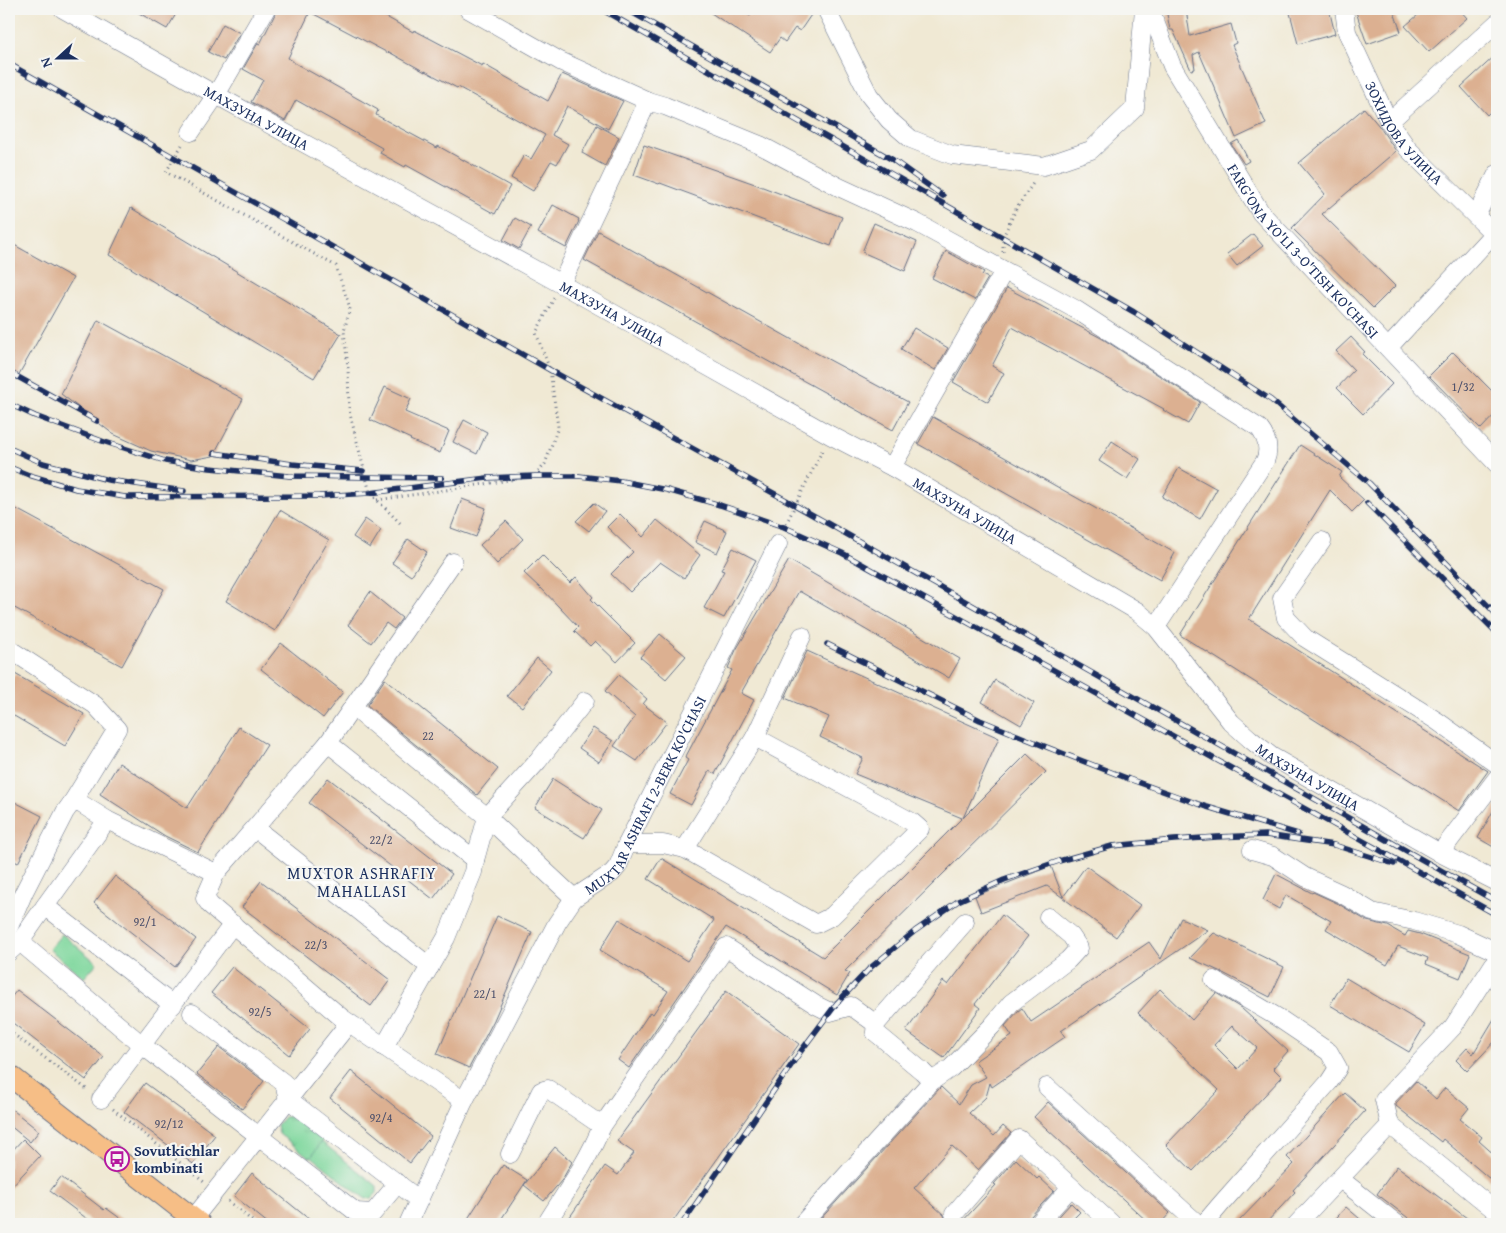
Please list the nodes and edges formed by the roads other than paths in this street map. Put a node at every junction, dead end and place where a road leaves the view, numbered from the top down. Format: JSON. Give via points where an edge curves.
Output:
{"nodes":[{"id":1,"x":63,"y":9,"type":"edge"},
{"id":2,"x":266,"y":9,"type":"edge"},
{"id":3,"x":468,"y":9,"type":"edge"},
{"id":4,"x":826,"y":9,"type":"edge"},
{"id":5,"x":1144,"y":9,"type":"edge"},
{"id":6,"x":1150,"y":9,"type":"edge"},
{"id":7,"x":1344,"y":9,"type":"edge"},
{"id":8,"x":1497,"y":23,"type":"edge"},
{"id":9,"x":216,"y":96,"type":"junction"},
{"id":10,"x":648,"y":101,"type":"junction"},
{"id":11,"x":1389,"y":122,"type":"junction"},
{"id":12,"x":191,"y":132,"type":"road end"},
{"id":13,"x":1497,"y":174,"type":"edge"},
{"id":14,"x":1476,"y":216,"type":"junction"},
{"id":15,"x":1495,"y":235,"type":"edge"},
{"id":16,"x":1004,"y":270,"type":"junction"},
{"id":17,"x":561,"y":284,"type":"junction"},
{"id":18,"x":1388,"y":348,"type":"junction"},
{"id":19,"x":1497,"y":464,"type":"edge"},
{"id":20,"x":892,"y":467,"type":"junction"},
{"id":21,"x":1322,"y":541,"type":"dead end"},
{"id":22,"x":778,"y":544,"type":"road end"},
{"id":23,"x":453,"y":562,"type":"dead end"},
{"id":24,"x":1156,"y":627,"type":"junction"},
{"id":25,"x":802,"y":636,"type":"dead end"},
{"id":26,"x":9,"y":649,"type":"edge"},
{"id":27,"x":585,"y":701,"type":"dead end"},
{"id":28,"x":352,"y":707,"type":"junction"},
{"id":29,"x":755,"y":737,"type":"junction"},
{"id":30,"x":328,"y":743,"type":"junction"},
{"id":31,"x":1497,"y":764,"type":"edge"},
{"id":32,"x":1497,"y":778,"type":"edge"},
{"id":33,"x":73,"y":802,"type":"junction"},
{"id":34,"x":487,"y":817,"type":"junction"},
{"id":35,"x":107,"y":820,"type":"junction"},
{"id":36,"x":255,"y":828,"type":"junction"},
{"id":37,"x":627,"y":844,"type":"junction"},
{"id":38,"x":686,"y":849,"type":"junction"},
{"id":39,"x":1252,"y":850,"type":"dead end"},
{"id":40,"x":1440,"y":853,"type":"junction"},
{"id":41,"x":475,"y":860,"type":"junction"},
{"id":42,"x":216,"y":873,"type":"junction"},
{"id":43,"x":1497,"y":882,"type":"edge"},
{"id":44,"x":574,"y":898,"type":"junction"},
{"id":45,"x":45,"y":906,"type":"junction"},
{"id":46,"x":1048,"y":917,"type":"dead end"},
{"id":47,"x":965,"y":922,"type":"dead end"},
{"id":48,"x":232,"y":924,"type":"junction"},
{"id":49,"x":9,"y":927,"type":"edge"},
{"id":50,"x":14,"y":947,"type":"edge"},
{"id":51,"x":1497,"y":952,"type":"edge"},
{"id":52,"x":1497,"y":959,"type":"edge"},
{"id":53,"x":430,"y":967,"type":"junction"},
{"id":54,"x":1214,"y":980,"type":"dead end"},
{"id":55,"x":173,"y":1005,"type":"junction"},
{"id":56,"x":192,"y":1013,"type":"dead end"},
{"id":57,"x":349,"y":1023,"type":"junction"},
{"id":58,"x":876,"y":1024,"type":"junction"},
{"id":59,"x":142,"y":1045,"type":"junction"},
{"id":60,"x":384,"y":1047,"type":"junction"},
{"id":61,"x":9,"y":1075,"type":"edge"},
{"id":62,"x":932,"y":1081,"type":"junction"},
{"id":63,"x":1047,"y":1087,"type":"dead end"},
{"id":64,"x":101,"y":1099,"type":"road end"},
{"id":65,"x":288,"y":1099,"type":"junction"},
{"id":66,"x":464,"y":1101,"type":"junction"},
{"id":67,"x":602,"y":1126,"type":"junction"},
{"id":68,"x":1390,"y":1126,"type":"junction"},
{"id":69,"x":259,"y":1136,"type":"junction"},
{"id":70,"x":510,"y":1154,"type":"dead end"},
{"id":71,"x":1344,"y":1182,"type":"dead end"},
{"id":72,"x":398,"y":1183,"type":"junction"},
{"id":73,"x":1071,"y":1186,"type":"junction"},
{"id":74,"x":419,"y":1200,"type":"junction"},
{"id":75,"x":1497,"y":1212,"type":"edge"},
{"id":76,"x":954,"y":1214,"type":"dead end"},
{"id":77,"x":197,"y":1221,"type":"edge"},
{"id":78,"x":408,"y":1224,"type":"edge"},
{"id":79,"x":546,"y":1224,"type":"edge"},
{"id":80,"x":802,"y":1224,"type":"edge"},
{"id":81,"x":1038,"y":1224,"type":"edge"},
{"id":82,"x":1112,"y":1224,"type":"edge"},
{"id":83,"x":1198,"y":1224,"type":"edge"},
{"id":84,"x":1204,"y":1224,"type":"edge"},
{"id":85,"x":1297,"y":1224,"type":"edge"},
{"id":86,"x":1395,"y":1224,"type":"edge"}],
"edges":[{"from":1,"to":9,"type":"street","name":"МАХЗУНА УЛИЦА"},
{"from":2,"to":9,"type":"street"},
{"from":3,"to":10,"type":"street","via":[[560,61]]},
{"from":4,"to":5,"type":"street","via":[[869,95],[910,139],[952,155],[1044,166],[1091,150],[1135,108]]},
{"from":6,"to":18,"type":"street","name":"FARG'ONA YO'LI 3-O'TISH KO'CHASI","via":[[1172,66],[1261,213]]},
{"from":7,"to":11,"type":"street","name":"ЗОХИДОВА УЛИЦА","via":[[1347,32]]},
{"from":8,"to":11,"type":"street"},
{"from":9,"to":12,"type":"street"},
{"from":9,"to":17,"type":"street","name":"МАХЗУНА УЛИЦА"},
{"from":10,"to":16,"type":"street","via":[[760,145]]},
{"from":10,"to":17,"type":"street"},
{"from":11,"to":14,"type":"street","name":"ЗОХИДОВА УЛИЦА","via":[[1408,149]]},
{"from":13,"to":14,"type":"street"},
{"from":14,"to":15,"type":"street","name":"ЗОХИДОВА УЛИЦА"},
{"from":15,"to":18,"type":"street"},
{"from":16,"to":20,"type":"street"},
{"from":16,"to":24,"type":"street","via":[[1075,309],[1259,428],[1266,440],[1268,449],[1264,462]]},
{"from":17,"to":20,"type":"street","name":"МАХЗУНА УЛИЦА"},
{"from":18,"to":19,"type":"street","name":"FARG'ONA YO'LI 3-O'TISH KO'CHASI"},
{"from":20,"to":24,"type":"street","name":"МАХЗУНА УЛИЦА","via":[[1138,610]]},
{"from":21,"to":31,"type":"street","via":[[1282,598],[1286,618],[1306,638],[1437,721]]},
{"from":22,"to":37,"type":"street","name":"MUXTAR ASHRAFI 2-BERK KO'CHASI"},
{"from":23,"to":28,"type":"street"},
{"from":24,"to":40,"type":"street","name":"МАХЗУНА УЛИЦА","via":[[1231,722],[1250,740],[1271,756]]},
{"from":25,"to":29,"type":"street"},
{"from":26,"to":33,"type":"street","via":[[94,705],[117,728]]},
{"from":27,"to":34,"type":"street","via":[[538,761]]},
{"from":28,"to":30,"type":"street"},
{"from":28,"to":34,"type":"street"},
{"from":29,"to":38,"type":"street"},
{"from":29,"to":38,"type":"street","via":[[920,829],[832,916],[816,924]]},
{"from":30,"to":36,"type":"street"},
{"from":30,"to":41,"type":"street"},
{"from":32,"to":40,"type":"street"},
{"from":33,"to":35,"type":"street"},
{"from":33,"to":49,"type":"street","via":[[24,892]]},
{"from":34,"to":41,"type":"street"},
{"from":34,"to":44,"type":"street"},
{"from":35,"to":42,"type":"street"},
{"from":35,"to":45,"type":"street"},
{"from":36,"to":42,"type":"street"},
{"from":36,"to":53,"type":"street"},
{"from":37,"to":38,"type":"street","via":[[662,844]]},
{"from":37,"to":44,"type":"street","name":"MUXTAR ASHRAFI 2-BERK KO'CHASI","via":[[612,873]]},
{"from":39,"to":51,"type":"street","via":[[1273,856],[1305,877],[1372,912],[1458,934]]},
{"from":40,"to":43,"type":"street","name":"МАХЗУНА УЛИЦА"},
{"from":41,"to":53,"type":"street","via":[[446,938]]},
{"from":42,"to":48,"type":"street","via":[[205,898]]},
{"from":44,"to":66,"type":"street","name":"MUXTAR ASHRAFI 2-BERK KO'CHASI","via":[[557,923]]},
{"from":45,"to":50,"type":"street"},
{"from":45,"to":55,"type":"street"},
{"from":46,"to":62,"type":"street","via":[[1071,936],[1079,948],[1011,1003],[950,1068]]},
{"from":47,"to":58,"type":"street"},
{"from":48,"to":55,"type":"street"},
{"from":48,"to":57,"type":"street"},
{"from":50,"to":59,"type":"street"},
{"from":52,"to":68,"type":"street","via":[[1453,1027],[1384,1100]]},
{"from":53,"to":60,"type":"street"},
{"from":54,"to":84,"type":"street","via":[[1278,1017],[1329,1052],[1338,1068]]},
{"from":55,"to":59,"type":"street"},
{"from":56,"to":65,"type":"street","via":[[284,1083]]},
{"from":57,"to":60,"type":"street"},
{"from":57,"to":65,"type":"street"},
{"from":58,"to":62,"type":"street","via":[[875,1032]]},
{"from":58,"to":67,"type":"street","via":[[851,1006],[830,1012],[816,1005],[726,947]]},
{"from":59,"to":64,"type":"street"},
{"from":59,"to":69,"type":"street"},
{"from":60,"to":66,"type":"street"},
{"from":61,"to":77,"type":"main road"},
{"from":62,"to":80,"type":"street"},
{"from":63,"to":83,"type":"street"},
{"from":65,"to":69,"type":"street"},
{"from":65,"to":72,"type":"street"},
{"from":66,"to":74,"type":"street","name":"MUXTAR ASHRAFI 2-BERK KO'CHASI"},
{"from":67,"to":70,"type":"street","via":[[548,1089],[540,1092]]},
{"from":67,"to":79,"type":"street","via":[[583,1166]]},
{"from":68,"to":75,"type":"street"},
{"from":68,"to":85,"type":"street"},
{"from":69,"to":72,"type":"street","via":[[356,1212],[373,1213]]},
{"from":69,"to":77,"type":"street","via":[[215,1190]]},
{"from":71,"to":86,"type":"street"},
{"from":72,"to":74,"type":"street"},
{"from":73,"to":76,"type":"street","via":[[1019,1139]]},
{"from":73,"to":81,"type":"street"},
{"from":73,"to":82,"type":"street"},
{"from":74,"to":78,"type":"street","name":"MUXTAR ASHRAFI 2-BERK KO'CHASI"}]}
